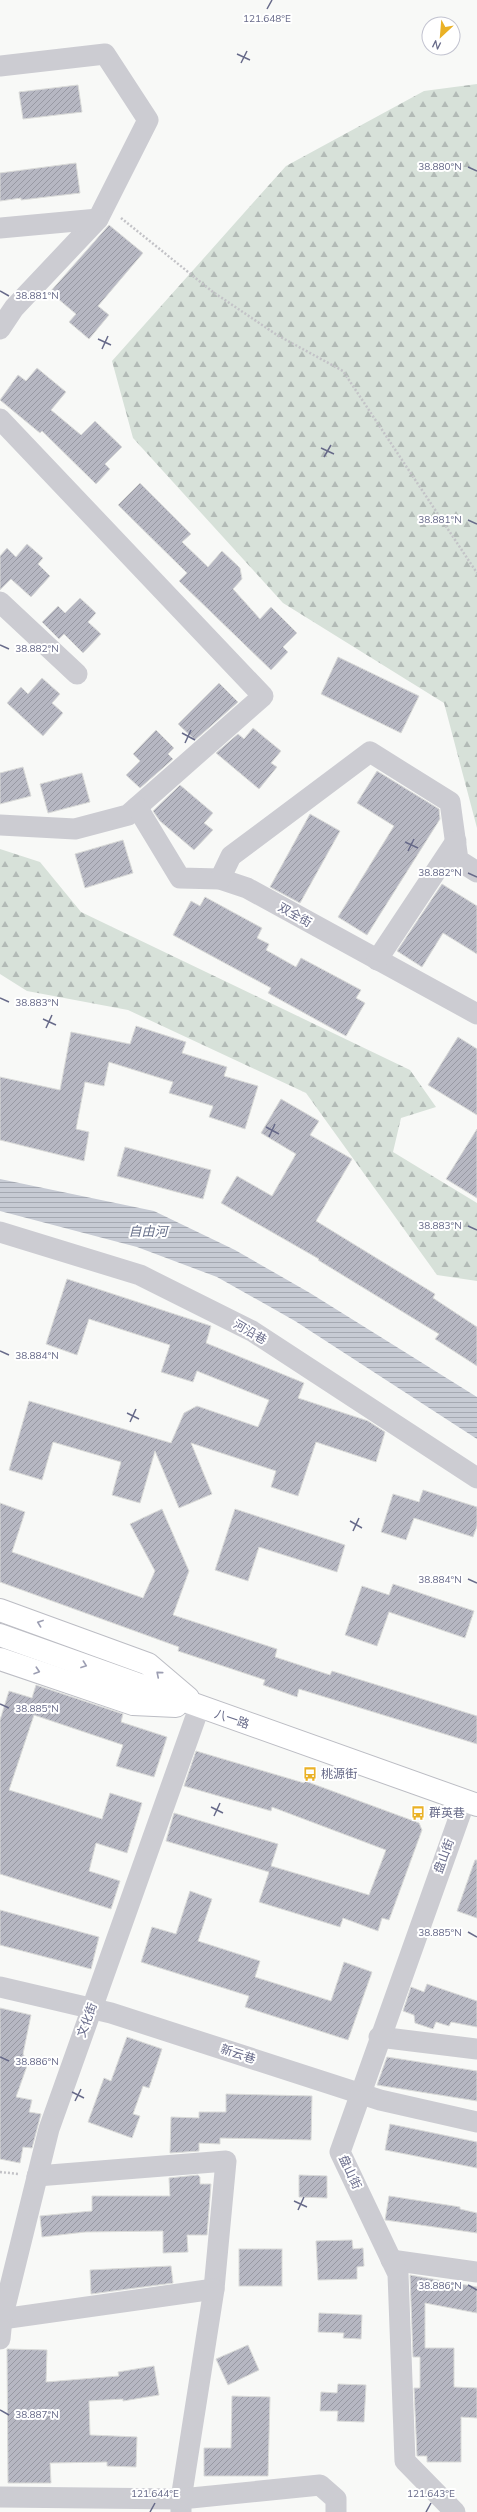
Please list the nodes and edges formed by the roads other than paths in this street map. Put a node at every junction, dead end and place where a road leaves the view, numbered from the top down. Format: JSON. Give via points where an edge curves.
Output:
{"nodes":[{"id":1,"x":0,"y":66,"type":"edge"},
{"id":2,"x":101,"y":212,"type":"junction"},
{"id":3,"x":0,"y":228,"type":"edge"},
{"id":4,"x":7,"y":310,"type":"edge"},
{"id":5,"x":0,"y":329,"type":"edge"},
{"id":6,"x":0,"y":419,"type":"edge"},
{"id":7,"x":0,"y":602,"type":"edge"},
{"id":8,"x":77,"y":674,"type":"dead end"},
{"id":9,"x":137,"y":807,"type":"junction"},
{"id":10,"x":0,"y":825,"type":"edge"},
{"id":11,"x":456,"y":841,"type":"junction"},
{"id":12,"x":477,"y":872,"type":"edge"},
{"id":13,"x":220,"y":879,"type":"junction"},
{"id":14,"x":377,"y":960,"type":"junction"},
{"id":15,"x":477,"y":1014,"type":"edge"},
{"id":16,"x":0,"y":1232,"type":"edge"},
{"id":17,"x":477,"y":1478,"type":"edge"},
{"id":18,"x":0,"y":1610,"type":"edge"},
{"id":19,"x":0,"y":1636,"type":"edge"},
{"id":20,"x":0,"y":1660,"type":"edge"},
{"id":21,"x":200,"y":1708,"type":"junction"},
{"id":22,"x":471,"y":1803,"type":"edge"},
{"id":23,"x":0,"y":1987,"type":"edge"},
{"id":24,"x":92,"y":2008,"type":"junction"},
{"id":25,"x":379,"y":2037,"type":"junction"},
{"id":26,"x":477,"y":2049,"type":"edge"},
{"id":27,"x":360,"y":2093,"type":"junction"},
{"id":28,"x":477,"y":2122,"type":"edge"},
{"id":29,"x":37,"y":2176,"type":"junction"},
{"id":30,"x":391,"y":2260,"type":"junction"},
{"id":31,"x":477,"y":2272,"type":"edge"},
{"id":32,"x":214,"y":2289,"type":"junction"},
{"id":33,"x":1,"y":2329,"type":"edge"},
{"id":34,"x":0,"y":2497,"type":"edge"},
{"id":35,"x":181,"y":2505,"type":"edge"},
{"id":36,"x":336,"y":2512,"type":"edge"},
{"id":37,"x":455,"y":2512,"type":"edge"}],
"edges":[{"from":1,"to":2,"type":"street","via":[[105,54],[148,120]]},
{"from":2,"to":3,"type":"street"},
{"from":2,"to":4,"type":"street"},
{"from":4,"to":5,"type":"street"},
{"from":6,"to":9,"type":"street","via":[[264,696]]},
{"from":7,"to":8,"type":"street"},
{"from":9,"to":10,"type":"street","via":[[128,815],[75,830]]},
{"from":9,"to":13,"type":"street","name":"双全街","via":[[180,878]]},
{"from":11,"to":12,"type":"street","via":[[458,860]]},
{"from":11,"to":13,"type":"street","via":[[450,802],[370,752],[230,856]]},
{"from":11,"to":14,"type":"street"},
{"from":13,"to":14,"type":"street","name":"双全街","via":[[246,888]]},
{"from":14,"to":15,"type":"street","name":"双全街"},
{"from":16,"to":17,"type":"street","name":"河沿巷","via":[[140,1275],[252,1331]]},
{"from":21,"to":18,"type":"main road","name":"八一路","one_way":true,"via":[[148,1664]]},
{"from":19,"to":21,"type":"main road","one_way":true},
{"from":20,"to":21,"type":"main road","one_way":true,"via":[[133,1704]]},
{"from":21,"to":22,"type":"main road","name":"八一路"},
{"from":21,"to":24,"type":"street","name":"文化街"},
{"from":22,"to":25,"type":"street","name":"盘山街"},
{"from":23,"to":24,"type":"street","name":"新云巷"},
{"from":24,"to":27,"type":"street","name":"新云巷"},
{"from":24,"to":29,"type":"street","name":"文化街","via":[[49,2129]]},
{"from":25,"to":26,"type":"street"},
{"from":25,"to":27,"type":"street","name":"盘山街"},
{"from":27,"to":28,"type":"street","name":"新云巷"},
{"from":27,"to":30,"type":"street","name":"盘山街","via":[[340,2152]]},
{"from":29,"to":32,"type":"street","via":[[226,2161]]},
{"from":29,"to":33,"type":"street","name":"文化街"},
{"from":30,"to":31,"type":"street"},
{"from":30,"to":37,"type":"street","name":"盘山街","via":[[398,2274],[405,2461]]},
{"from":32,"to":33,"type":"street"},
{"from":32,"to":35,"type":"street"},
{"from":34,"to":35,"type":"street"},
{"from":35,"to":36,"type":"street","via":[[320,2486],[336,2499]]}]}
